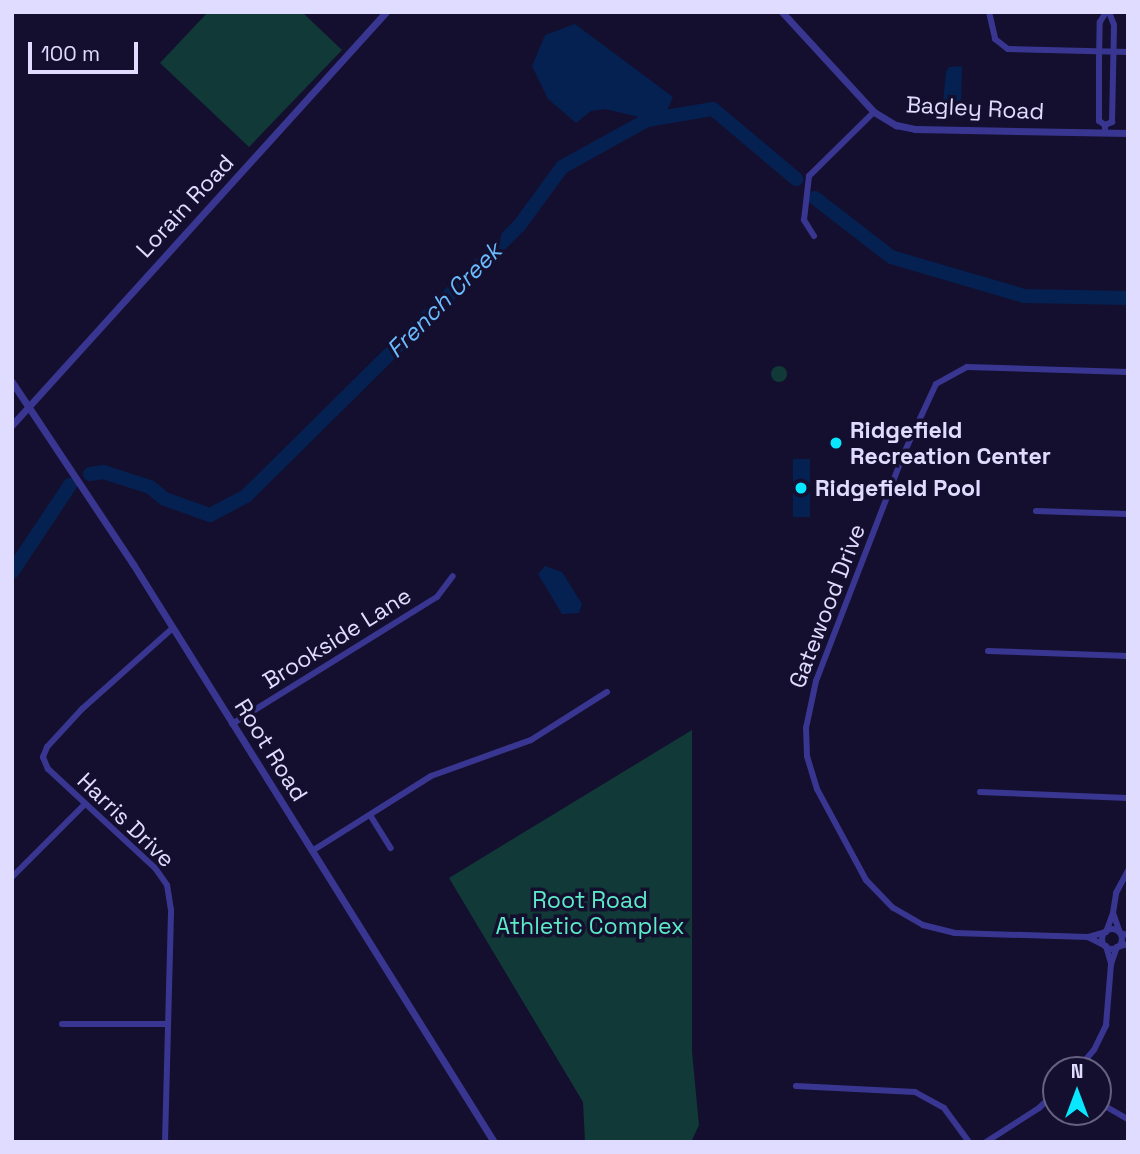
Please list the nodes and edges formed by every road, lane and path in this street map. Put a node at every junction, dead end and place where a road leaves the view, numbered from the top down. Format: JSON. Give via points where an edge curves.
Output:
{"nodes":[{"id":1,"x":386,"y":12,"type":"edge"},
{"id":2,"x":782,"y":12,"type":"edge"},
{"id":3,"x":989,"y":12,"type":"edge"},
{"id":4,"x":1107,"y":12,"type":"edge"},
{"id":5,"x":1100,"y":51,"type":"junction"},
{"id":6,"x":1113,"y":52,"type":"junction"},
{"id":7,"x":1128,"y":52,"type":"edge"},
{"id":8,"x":874,"y":112,"type":"junction"},
{"id":9,"x":1105,"y":129,"type":"junction"},
{"id":10,"x":1128,"y":133,"type":"edge"},
{"id":11,"x":814,"y":236,"type":"dead end"},
{"id":12,"x":1128,"y":372,"type":"edge"},
{"id":13,"x":12,"y":382,"type":"edge"},
{"id":14,"x":29,"y":408,"type":"junction"},
{"id":15,"x":12,"y":425,"type":"edge"},
{"id":16,"x":1037,"y":511,"type":"dead end"},
{"id":17,"x":1128,"y":514,"type":"edge"},
{"id":18,"x":453,"y":576,"type":"dead end"},
{"id":19,"x":173,"y":628,"type":"junction"},
{"id":20,"x":988,"y":651,"type":"dead end"},
{"id":21,"x":1128,"y":656,"type":"edge"},
{"id":22,"x":607,"y":692,"type":"dead end"},
{"id":23,"x":232,"y":723,"type":"junction"},
{"id":24,"x":981,"y":792,"type":"dead end"},
{"id":25,"x":1128,"y":798,"type":"edge"},
{"id":26,"x":85,"y":804,"type":"junction"},
{"id":27,"x":369,"y":815,"type":"junction"},
{"id":28,"x":391,"y":848,"type":"dead end"},
{"id":29,"x":312,"y":851,"type":"junction"},
{"id":30,"x":1128,"y":870,"type":"edge"},
{"id":31,"x":12,"y":877,"type":"edge"},
{"id":32,"x":1113,"y":914,"type":"junction"},
{"id":33,"x":1106,"y":932,"type":"junction"},
{"id":34,"x":1120,"y":933,"type":"junction"},
{"id":35,"x":1128,"y":935,"type":"edge"},
{"id":36,"x":1088,"y":937,"type":"junction"},
{"id":37,"x":1128,"y":944,"type":"edge"},
{"id":38,"x":1106,"y":946,"type":"junction"},
{"id":39,"x":1117,"y":947,"type":"junction"},
{"id":40,"x":1111,"y":964,"type":"junction"},
{"id":41,"x":62,"y":1024,"type":"dead end"},
{"id":42,"x":168,"y":1024,"type":"junction"},
{"id":43,"x":1089,"y":1056,"type":"edge"},
{"id":44,"x":796,"y":1086,"type":"dead end"},
{"id":45,"x":1042,"y":1105,"type":"edge"},
{"id":46,"x":1112,"y":1110,"type":"edge"},
{"id":47,"x":1128,"y":1119,"type":"edge"},
{"id":48,"x":165,"y":1142,"type":"edge"},
{"id":49,"x":494,"y":1142,"type":"edge"},
{"id":50,"x":969,"y":1142,"type":"edge"},
{"id":51,"x":986,"y":1142,"type":"edge"}],
"edges":[{"from":1,"to":14,"type":"street","name":"Lorain Road"},
{"from":2,"to":8,"type":"street","name":"Bagley Road"},
{"from":3,"to":5,"type":"street","via":[[995,39],[1008,49]]},
{"from":4,"to":5,"type":"street","via":[[1100,22]]},
{"from":4,"to":6,"type":"street","via":[[1114,25]]},
{"from":5,"to":6,"type":"street"},
{"from":5,"to":9,"type":"street","via":[[1098,121]]},
{"from":6,"to":7,"type":"street"},
{"from":6,"to":9,"type":"street","via":[[1112,122]]},
{"from":8,"to":9,"type":"street","name":"Bagley Road","via":[[915,129]]},
{"from":8,"to":11,"type":"street","via":[[809,176],[804,220]]},
{"from":9,"to":10,"type":"street","name":"Bagley Road"},
{"from":12,"to":36,"type":"street","name":"Gatewood Drive","via":[[976,367],[958,369],[936,383],[816,681],[806,728],[807,756],[817,789],[862,873],[892,908],[923,925],[955,933]]},
{"from":13,"to":14,"type":"street","name":"Root Road"},
{"from":14,"to":15,"type":"street","name":"Lorain Road"},
{"from":14,"to":19,"type":"street","name":"Root Road"},
{"from":16,"to":17,"type":"street"},
{"from":18,"to":23,"type":"street","name":"Brookside Lane","via":[[437,597]]},
{"from":19,"to":23,"type":"street","name":"Root Road"},
{"from":19,"to":26,"type":"street","name":"Harris Drive","via":[[82,709],[45,750],[48,769]]},
{"from":20,"to":21,"type":"street"},
{"from":22,"to":27,"type":"street","via":[[531,740],[439,772]]},
{"from":23,"to":29,"type":"street","name":"Root Road"},
{"from":24,"to":25,"type":"street"},
{"from":26,"to":31,"type":"street"},
{"from":26,"to":42,"type":"street","name":"Harris Drive","via":[[156,868],[167,885],[171,909]]},
{"from":27,"to":28,"type":"street"},
{"from":27,"to":29,"type":"street"},
{"from":29,"to":49,"type":"street","name":"Root Road"},
{"from":30,"to":32,"type":"street","via":[[1116,893]]},
{"from":32,"to":33,"type":"street"},
{"from":32,"to":34,"type":"street"},
{"from":33,"to":34,"type":"street","name":"Gatewood Drive"},
{"from":33,"to":36,"type":"street","name":"Gatewood Drive"},
{"from":33,"to":38,"type":"street"},
{"from":34,"to":35,"type":"street","name":"Gatewood Drive"},
{"from":34,"to":39,"type":"street"},
{"from":36,"to":38,"type":"street","name":"Gatewood Drive"},
{"from":37,"to":39,"type":"street"},
{"from":38,"to":39,"type":"street"},
{"from":38,"to":40,"type":"street"},
{"from":39,"to":40,"type":"street"},
{"from":40,"to":43,"type":"street","via":[[1106,1025]]},
{"from":41,"to":42,"type":"street"},
{"from":42,"to":48,"type":"street","name":"Harris Drive"},
{"from":44,"to":50,"type":"street","via":[[915,1093],[944,1108]]},
{"from":45,"to":51,"type":"street"},
{"from":46,"to":47,"type":"street"}]}
